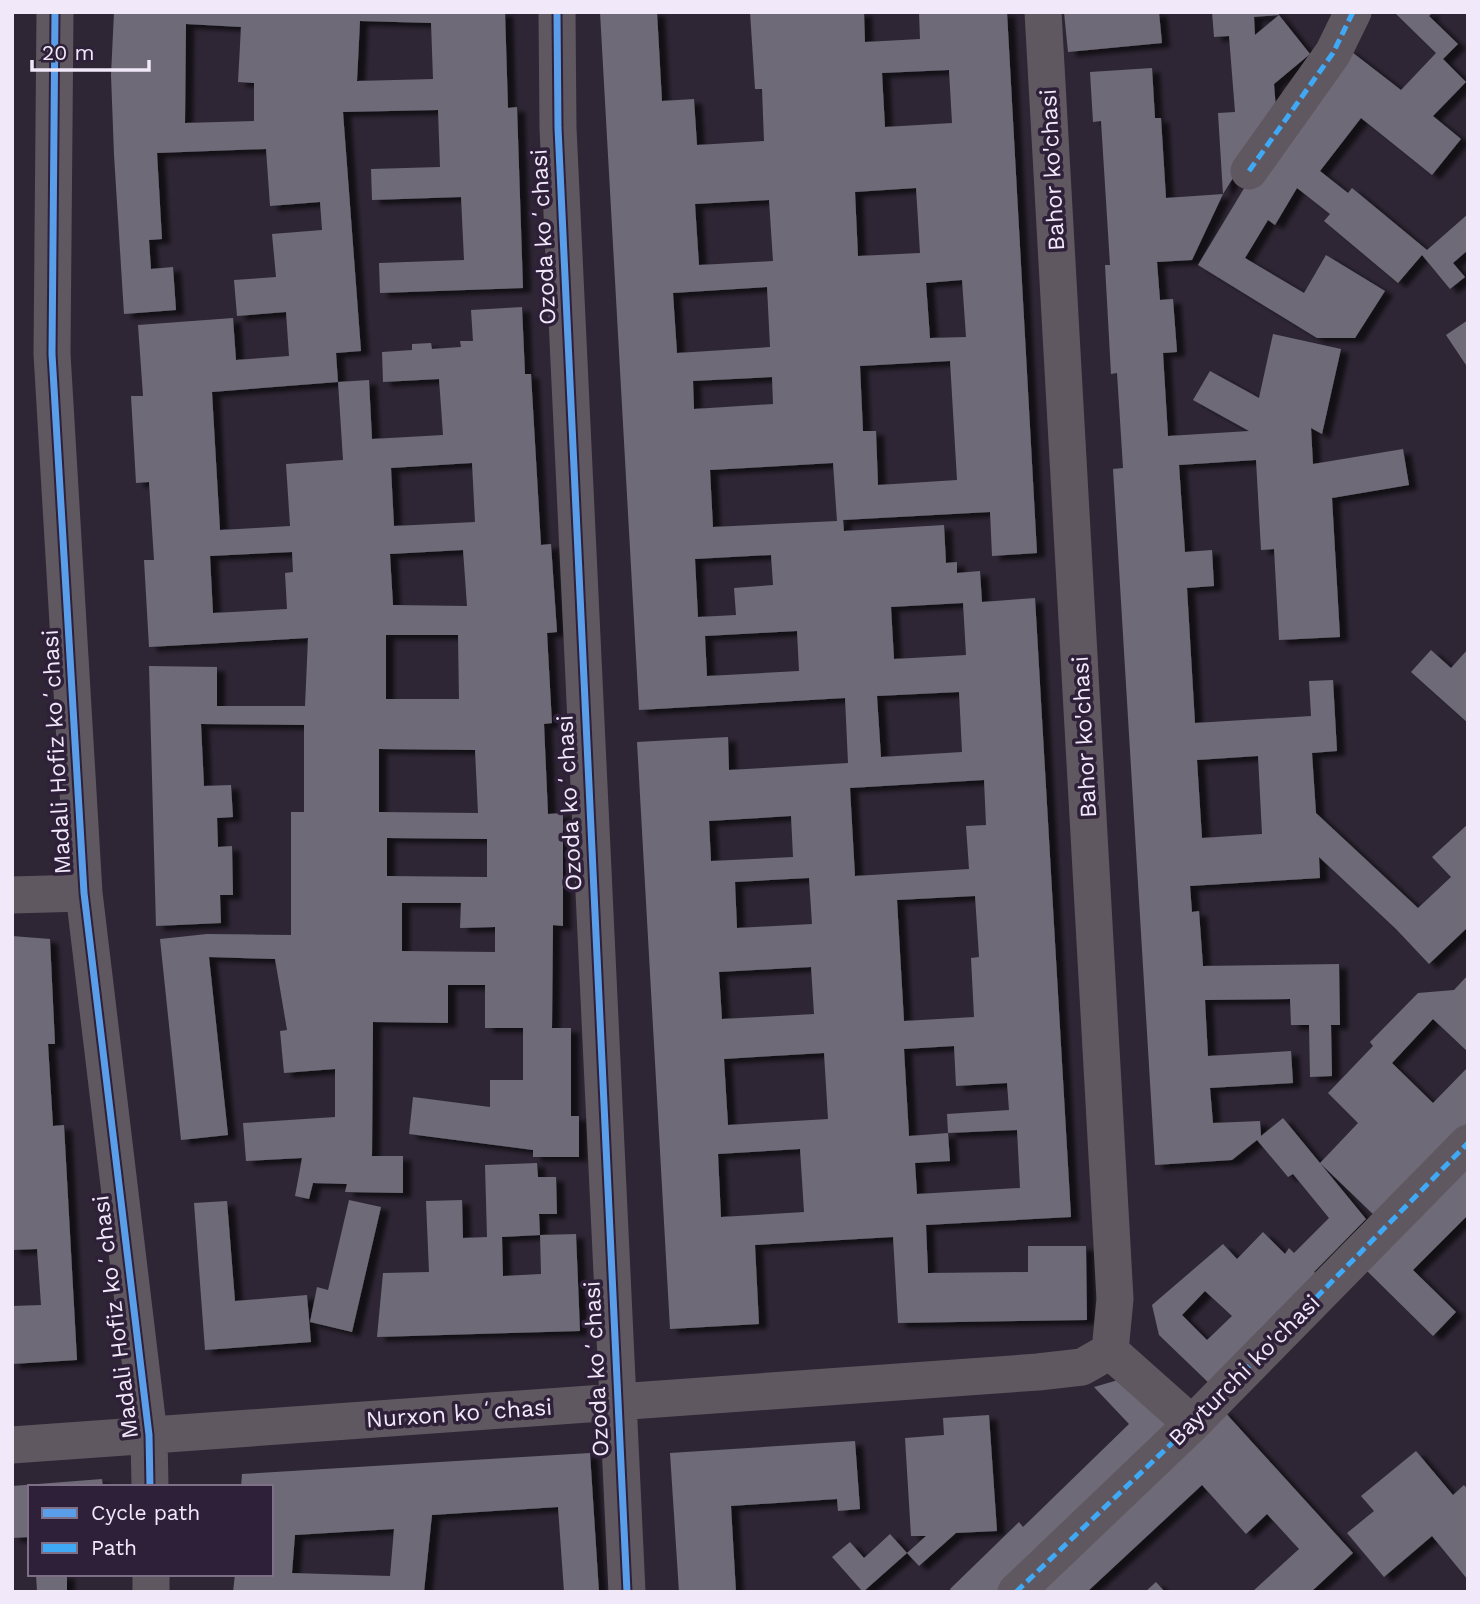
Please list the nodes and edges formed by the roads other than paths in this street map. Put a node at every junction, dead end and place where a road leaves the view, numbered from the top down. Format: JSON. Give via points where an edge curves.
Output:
{"nodes":[{"id":1,"x":55,"y":12,"type":"edge"},
{"id":2,"x":557,"y":12,"type":"edge"},
{"id":3,"x":1043,"y":12,"type":"edge"},
{"id":4,"x":1353,"y":12,"type":"edge"},
{"id":5,"x":1249,"y":171,"type":"dead end"},
{"id":6,"x":84,"y":893,"type":"junction"},
{"id":7,"x":12,"y":895,"type":"edge"},
{"id":8,"x":1468,"y":1143,"type":"edge"},
{"id":9,"x":1110,"y":1351,"type":"junction"},
{"id":10,"x":616,"y":1403,"type":"junction"},
{"id":11,"x":1192,"y":1424,"type":"junction"},
{"id":12,"x":149,"y":1434,"type":"junction"},
{"id":13,"x":12,"y":1445,"type":"edge"},
{"id":14,"x":150,"y":1485,"type":"edge"},
{"id":15,"x":628,"y":1592,"type":"edge"},
{"id":16,"x":1016,"y":1592,"type":"edge"}],
"edges":[{"from":1,"to":6,"type":"street","name":"Madali Hofiz koʻchasi","via":[[52,354]]},
{"from":2,"to":10,"type":"street","name":"Ozoda koʻchasi","via":[[558,128]]},
{"from":3,"to":9,"type":"street","name":"Bahor ko'chasi","via":[[1115,1299]]},
{"from":4,"to":5,"type":"street","via":[[1333,53]]},
{"from":6,"to":7,"type":"street","name":"Madali Hofiz koʻchasi"},
{"from":6,"to":12,"type":"street","name":"Madali Hofiz koʻchasi"},
{"from":8,"to":11,"type":"street","name":"Bayturchi ko'chasi"},
{"from":9,"to":10,"type":"street","name":"Nurxon koʻchasi","via":[[1082,1367],[1038,1372]]},
{"from":9,"to":11,"type":"street"},
{"from":10,"to":12,"type":"street","name":"Nurxon koʻchasi"},
{"from":10,"to":15,"type":"street","name":"Ozoda koʻchasi"},
{"from":11,"to":16,"type":"street","name":"Bayturchi ko'chasi"},
{"from":12,"to":13,"type":"street","name":"Nurxon koʻchasi"},
{"from":12,"to":14,"type":"street","name":"Madali Hofiz koʻchasi"}]}
